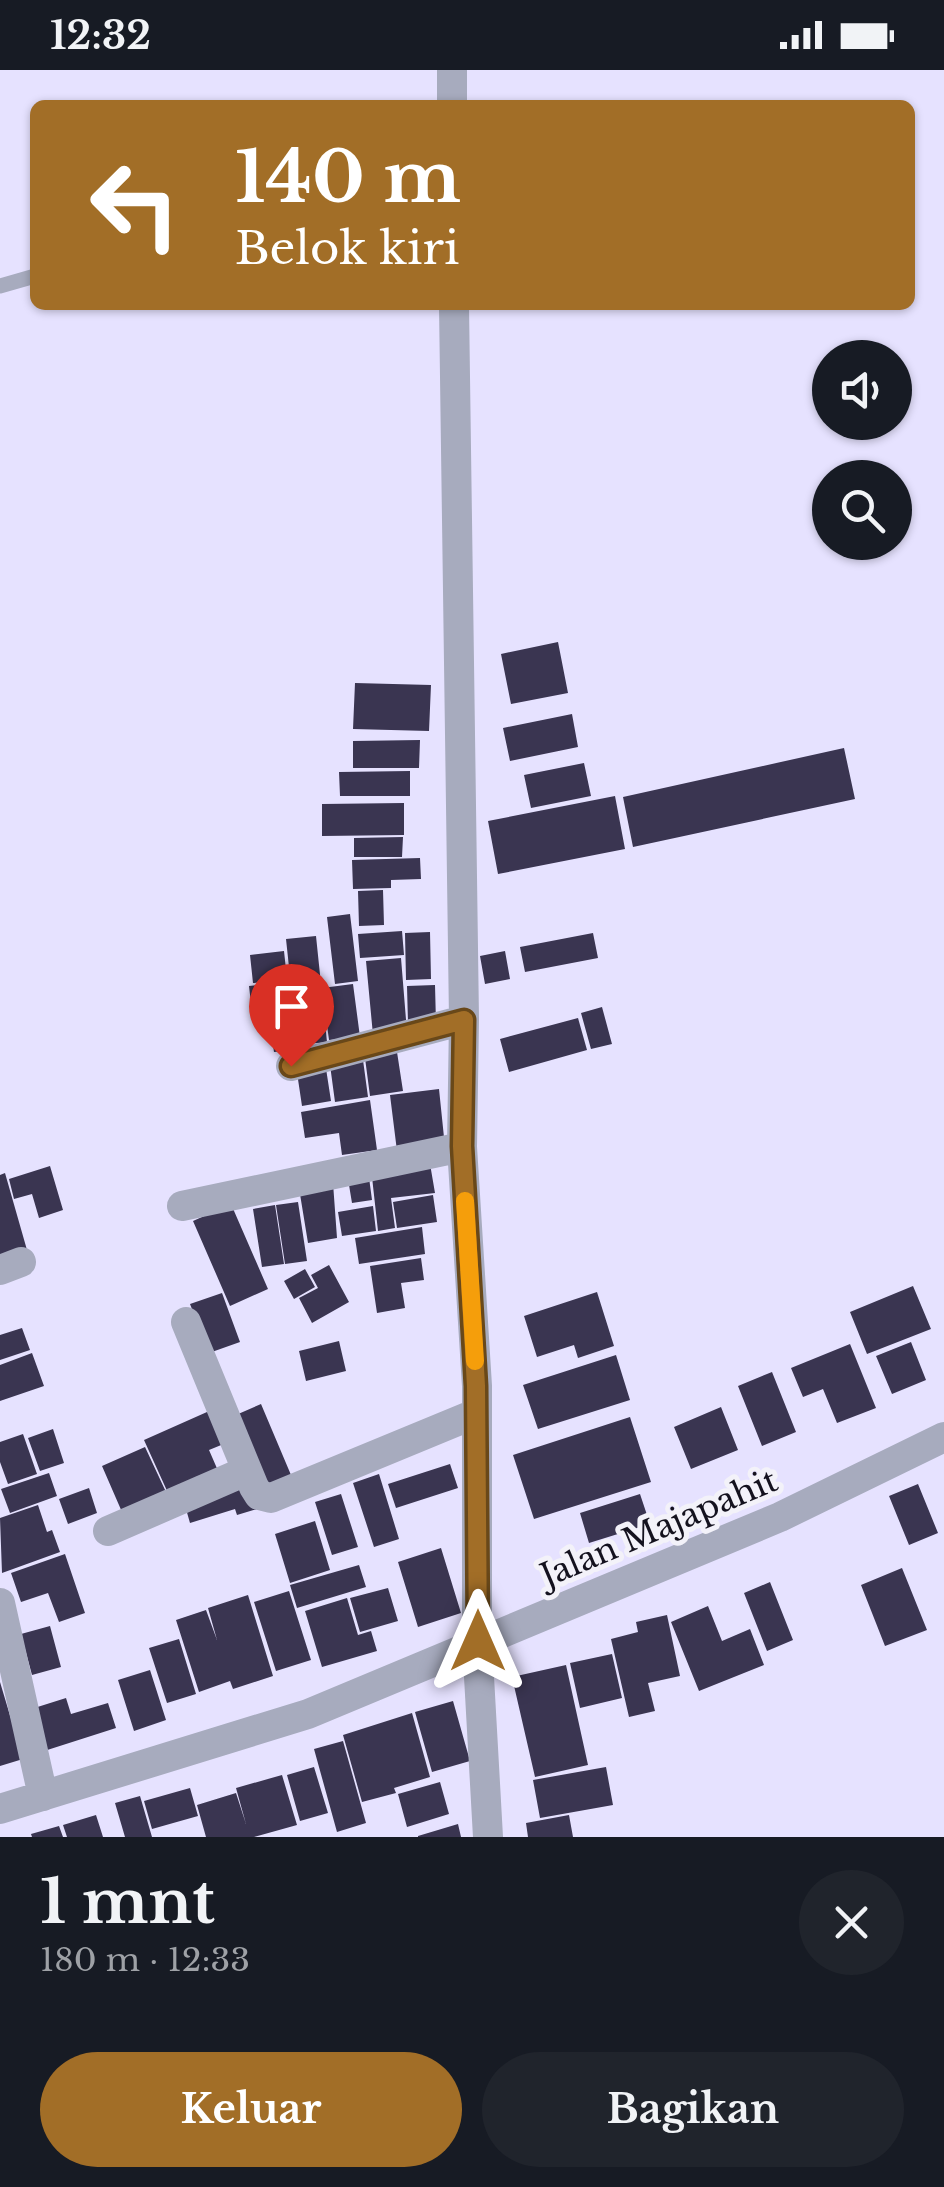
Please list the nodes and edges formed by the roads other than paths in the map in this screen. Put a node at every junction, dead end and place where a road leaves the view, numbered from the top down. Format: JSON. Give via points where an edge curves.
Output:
{"nodes":[{"id":1,"x":452,"y":70,"type":"edge"},
{"id":2,"x":452,"y":100,"type":"edge"},
{"id":3,"x":30,"y":277,"type":"edge"},
{"id":4,"x":0,"y":286,"type":"edge"},
{"id":5,"x":454,"y":310,"type":"edge"},
{"id":6,"x":464,"y":1020,"type":"junction"},
{"id":7,"x":291,"y":1066,"type":"dead end"},
{"id":8,"x":462,"y":1146,"type":"junction"},
{"id":9,"x":182,"y":1206,"type":"dead end"},
{"id":10,"x":186,"y":1322,"type":"dead end"},
{"id":11,"x":476,"y":1412,"type":"junction"},
{"id":12,"x":944,"y":1436,"type":"edge"},
{"id":13,"x":246,"y":1471,"type":"junction"},
{"id":14,"x":108,"y":1531,"type":"dead end"},
{"id":15,"x":0,"y":1603,"type":"edge"},
{"id":16,"x":478,"y":1641,"type":"junction"},
{"id":17,"x":43,"y":1796,"type":"junction"},
{"id":18,"x":0,"y":1809,"type":"edge"},
{"id":19,"x":488,"y":1837,"type":"edge"}],
"edges":[{"from":1,"to":2,"type":"street"},
{"from":3,"to":4,"type":"lane"},
{"from":5,"to":6,"type":"street"},
{"from":6,"to":7,"type":"street"},
{"from":6,"to":8,"type":"street"},
{"from":8,"to":9,"type":"street"},
{"from":8,"to":11,"type":"street"},
{"from":10,"to":13,"type":"street"},
{"from":11,"to":13,"type":"street","via":[[271,1498],[259,1494]]},
{"from":11,"to":16,"type":"street"},
{"from":12,"to":16,"type":"street","name":"Jalan Majapahit","via":[[780,1517]]},
{"from":13,"to":14,"type":"street"},
{"from":15,"to":17,"type":"street"},
{"from":16,"to":17,"type":"street","name":"Jalan Majapahit","via":[[308,1714]]},
{"from":16,"to":19,"type":"street"},
{"from":17,"to":18,"type":"street","name":"Jalan Majapahit"}]}
